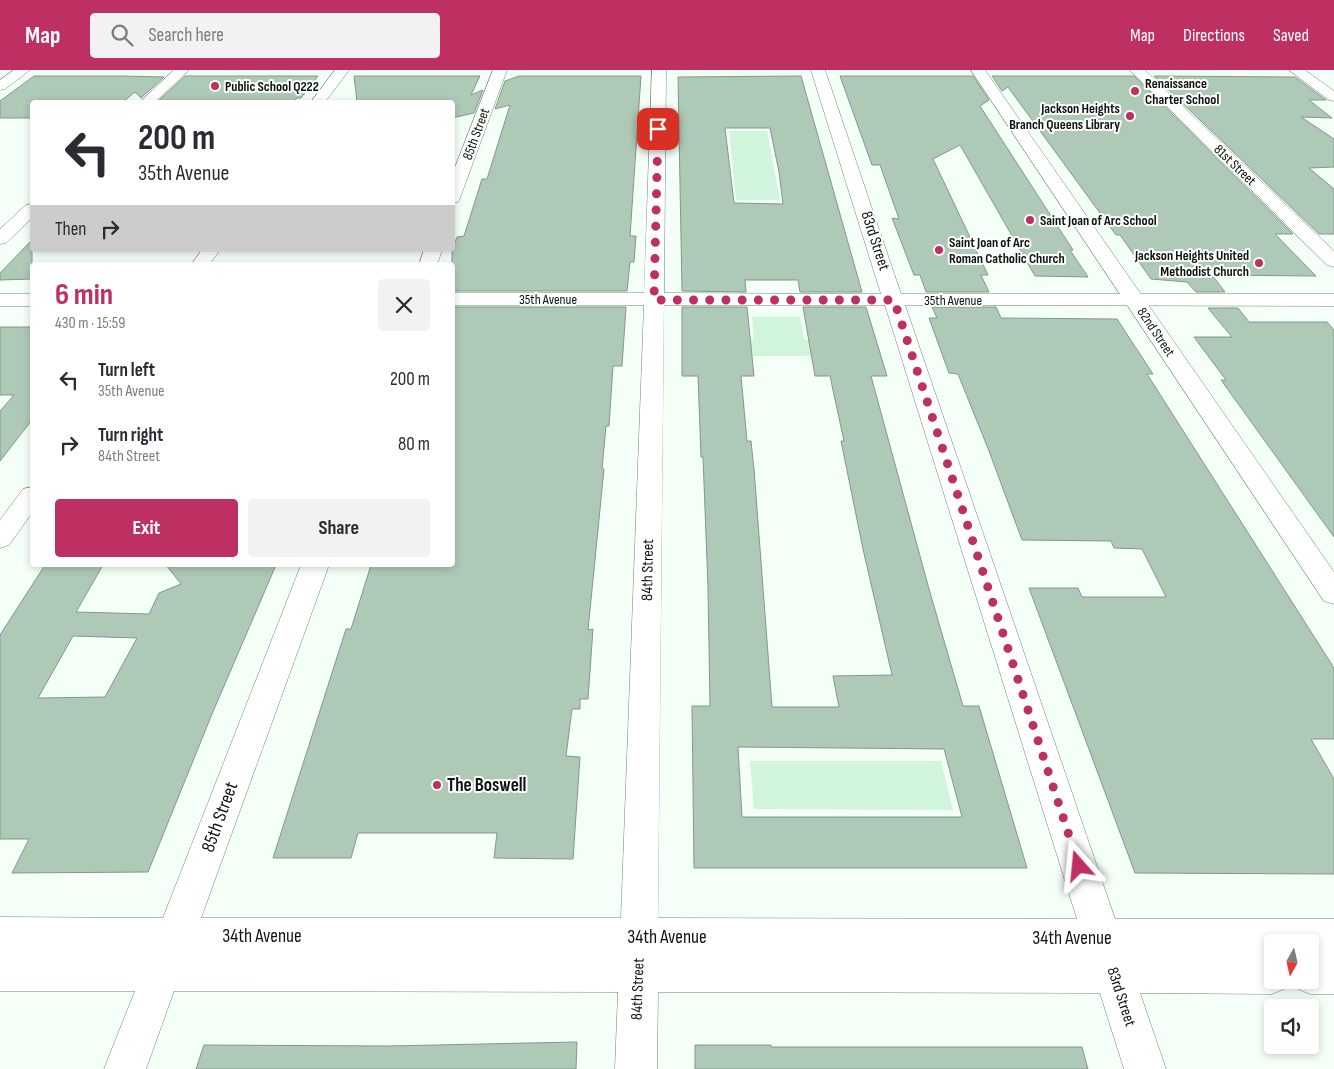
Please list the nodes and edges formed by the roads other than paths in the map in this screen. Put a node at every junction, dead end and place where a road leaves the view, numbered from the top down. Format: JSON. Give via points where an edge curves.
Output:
{"nodes":[{"id":1,"x":23,"y":70,"type":"edge"},
{"id":2,"x":182,"y":70,"type":"edge"},
{"id":3,"x":342,"y":70,"type":"edge"},
{"id":4,"x":500,"y":70,"type":"edge"},
{"id":5,"x":660,"y":70,"type":"edge"},
{"id":6,"x":818,"y":70,"type":"edge"},
{"id":7,"x":978,"y":70,"type":"edge"},
{"id":8,"x":1137,"y":70,"type":"edge"},
{"id":9,"x":1296,"y":70,"type":"edge"},
{"id":10,"x":0,"y":86,"type":"edge"},
{"id":11,"x":1334,"y":97,"type":"edge"},
{"id":12,"x":149,"y":100,"type":"edge"},
{"id":13,"x":320,"y":100,"type":"edge"},
{"id":14,"x":455,"y":190,"type":"edge"},
{"id":15,"x":30,"y":211,"type":"edge"},
{"id":16,"x":0,"y":239,"type":"edge"},
{"id":17,"x":1334,"y":261,"type":"edge"},
{"id":18,"x":455,"y":299,"type":"edge"},
{"id":19,"x":0,"y":300,"type":"edge"},
{"id":20,"x":30,"y":300,"type":"edge"},
{"id":21,"x":654,"y":300,"type":"junction"},
{"id":22,"x":894,"y":300,"type":"junction"},
{"id":23,"x":1135,"y":300,"type":"junction"},
{"id":24,"x":1334,"y":300,"type":"edge"},
{"id":25,"x":30,"y":498,"type":"edge"},
{"id":26,"x":0,"y":539,"type":"edge"},
{"id":27,"x":314,"y":567,"type":"edge"},
{"id":28,"x":1334,"y":594,"type":"edge"},
{"id":29,"x":0,"y":936,"type":"edge"},
{"id":30,"x":1101,"y":938,"type":"junction"},
{"id":31,"x":1334,"y":938,"type":"edge"},
{"id":32,"x":168,"y":954,"type":"junction"},
{"id":33,"x":639,"y":955,"type":"junction"},
{"id":34,"x":0,"y":971,"type":"edge"},
{"id":35,"x":1114,"y":974,"type":"junction"},
{"id":36,"x":1264,"y":974,"type":"edge"},
{"id":37,"x":1319,"y":974,"type":"edge"},
{"id":38,"x":1334,"y":974,"type":"edge"},
{"id":39,"x":125,"y":1069,"type":"edge"},
{"id":40,"x":636,"y":1069,"type":"edge"},
{"id":41,"x":1145,"y":1069,"type":"edge"}],
"edges":[{"from":1,"to":10,"type":"street"},
{"from":2,"to":12,"type":"street"},
{"from":3,"to":13,"type":"street"},
{"from":4,"to":14,"type":"street","name":"85th Street"},
{"from":5,"to":21,"type":"street","name":"84th Street"},
{"from":6,"to":22,"type":"street","name":"83rd Street"},
{"from":7,"to":23,"type":"street","name":"82nd Street"},
{"from":8,"to":17,"type":"street","name":"81st Street"},
{"from":9,"to":11,"type":"street"},
{"from":15,"to":16,"type":"street"},
{"from":18,"to":21,"type":"street","name":"35th Avenue"},
{"from":19,"to":20,"type":"street"},
{"from":21,"to":22,"type":"street","name":"35th Avenue"},
{"from":21,"to":33,"type":"street","name":"84th Street"},
{"from":22,"to":23,"type":"street","name":"35th Avenue"},
{"from":22,"to":30,"type":"street","name":"83rd Street"},
{"from":23,"to":24,"type":"street","name":"35th Avenue"},
{"from":23,"to":28,"type":"street","name":"82nd Street"},
{"from":25,"to":26,"type":"street"},
{"from":27,"to":32,"type":"street","name":"85th Street"},
{"from":29,"to":32,"type":"street","name":"34th Avenue"},
{"from":30,"to":31,"type":"street","name":"34th Avenue"},
{"from":30,"to":33,"type":"street","name":"34th Avenue"},
{"from":30,"to":35,"type":"street","name":"83rd Street"},
{"from":32,"to":33,"type":"street","name":"34th Avenue"},
{"from":32,"to":34,"type":"street","name":"34th Avenue"},
{"from":32,"to":39,"type":"street","name":"85th Street"},
{"from":33,"to":35,"type":"street","name":"34th Avenue"},
{"from":33,"to":40,"type":"street","name":"84th Street"},
{"from":35,"to":36,"type":"street","name":"34th Avenue"},
{"from":35,"to":41,"type":"street","name":"83rd Street"},
{"from":37,"to":38,"type":"street"}]}
